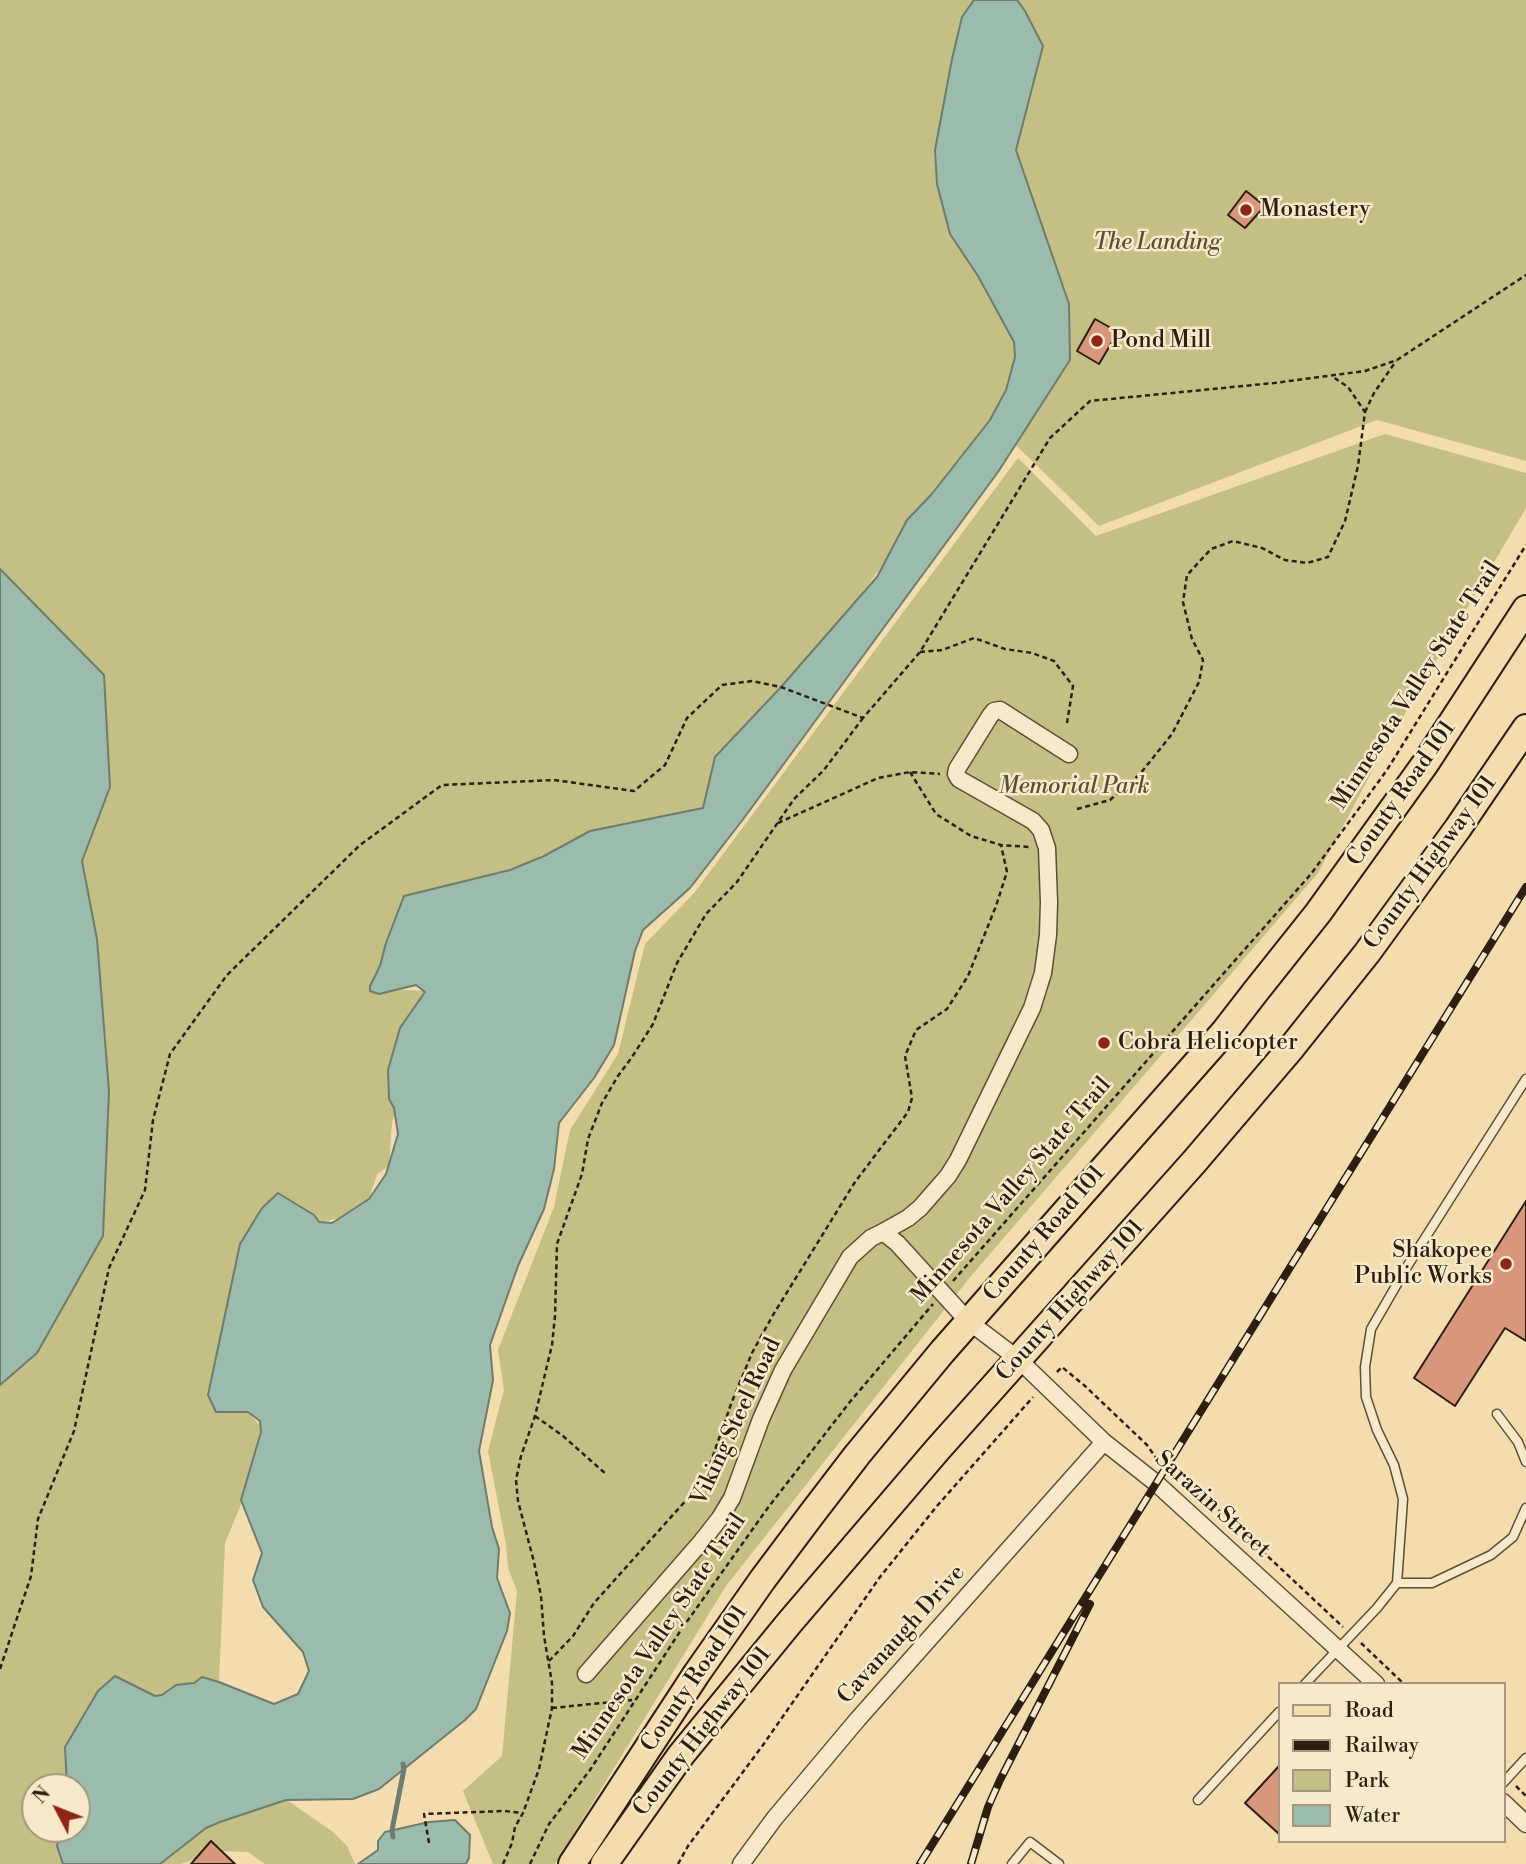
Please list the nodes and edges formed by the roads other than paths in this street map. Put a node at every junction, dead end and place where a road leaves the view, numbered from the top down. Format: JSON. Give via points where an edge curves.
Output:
{"nodes":[{"id":1,"x":1526,"y":609,"type":"edge"},
{"id":2,"x":1526,"y":728,"type":"edge"},
{"id":3,"x":1069,"y":754,"type":"dead end"},
{"id":4,"x":1526,"y":1079,"type":"edge"},
{"id":5,"x":883,"y":1232,"type":"junction"},
{"id":6,"x":968,"y":1321,"type":"junction"},
{"id":7,"x":1018,"y":1359,"type":"junction"},
{"id":8,"x":1497,"y":1414,"type":"dead end"},
{"id":9,"x":1104,"y":1442,"type":"junction"},
{"id":10,"x":1526,"y":1462,"type":"edge"},
{"id":11,"x":1526,"y":1508,"type":"edge"},
{"id":12,"x":1397,"y":1583,"type":"junction"},
{"id":13,"x":1338,"y":1649,"type":"junction"},
{"id":14,"x":586,"y":1674,"type":"dead end"},
{"id":15,"x":1307,"y":1682,"type":"edge"},
{"id":16,"x":1374,"y":1682,"type":"edge"},
{"id":17,"x":1278,"y":1713,"type":"edge"},
{"id":18,"x":1526,"y":1758,"type":"edge"},
{"id":19,"x":1505,"y":1781,"type":"edge"},
{"id":20,"x":1198,"y":1800,"type":"dead end"},
{"id":21,"x":1505,"y":1804,"type":"edge"},
{"id":22,"x":1526,"y":1824,"type":"edge"},
{"id":23,"x":572,"y":1864,"type":"edge"},
{"id":24,"x":604,"y":1864,"type":"edge"},
{"id":25,"x":741,"y":1864,"type":"edge"},
{"id":26,"x":1012,"y":1864,"type":"edge"},
{"id":27,"x":1059,"y":1864,"type":"edge"}],
"edges":[{"from":1,"to":6,"type":"main road","name":"County Road 101","via":[[1425,764],[1318,913],[1225,1031]]},
{"from":2,"to":7,"type":"main road","name":"County Highway 101","via":[[1367,953],[1300,1037]]},
{"from":3,"to":5,"type":"street","name":"Viking Steel Road","via":[[1000,710],[990,716],[957,769],[959,779],[1041,830],[1049,902],[1043,973],[1032,1008],[958,1160],[920,1208]]},
{"from":4,"to":12,"type":"lane","via":[[1371,1329],[1366,1397],[1403,1499]]},
{"from":5,"to":6,"type":"street"},
{"from":5,"to":14,"type":"street","name":"Viking Steel Road","via":[[850,1257],[783,1370],[720,1518]]},
{"from":6,"to":7,"type":"street"},
{"from":6,"to":23,"type":"main road","name":"County Road 101","via":[[865,1445],[763,1579]]},
{"from":7,"to":9,"type":"street","name":"Sarazin Street"},
{"from":7,"to":24,"type":"main road","name":"County Highway 101","via":[[773,1642],[681,1755]]},
{"from":8,"to":10,"type":"lane"},
{"from":9,"to":13,"type":"street","name":"Sarazin Street","via":[[1156,1483]]},
{"from":9,"to":25,"type":"street","name":"Cavanaugh Drive","via":[[858,1719]]},
{"from":11,"to":12,"type":"lane","via":[[1513,1537],[1491,1555],[1432,1583]]},
{"from":12,"to":13,"type":"lane"},
{"from":13,"to":15,"type":"lane"},
{"from":13,"to":16,"type":"street","name":"Sarazin Street"},
{"from":17,"to":20,"type":"lane"},
{"from":18,"to":19,"type":"lane"},
{"from":21,"to":22,"type":"street"},
{"from":26,"to":27,"type":"lane","via":[[1030,1842]]}]}
